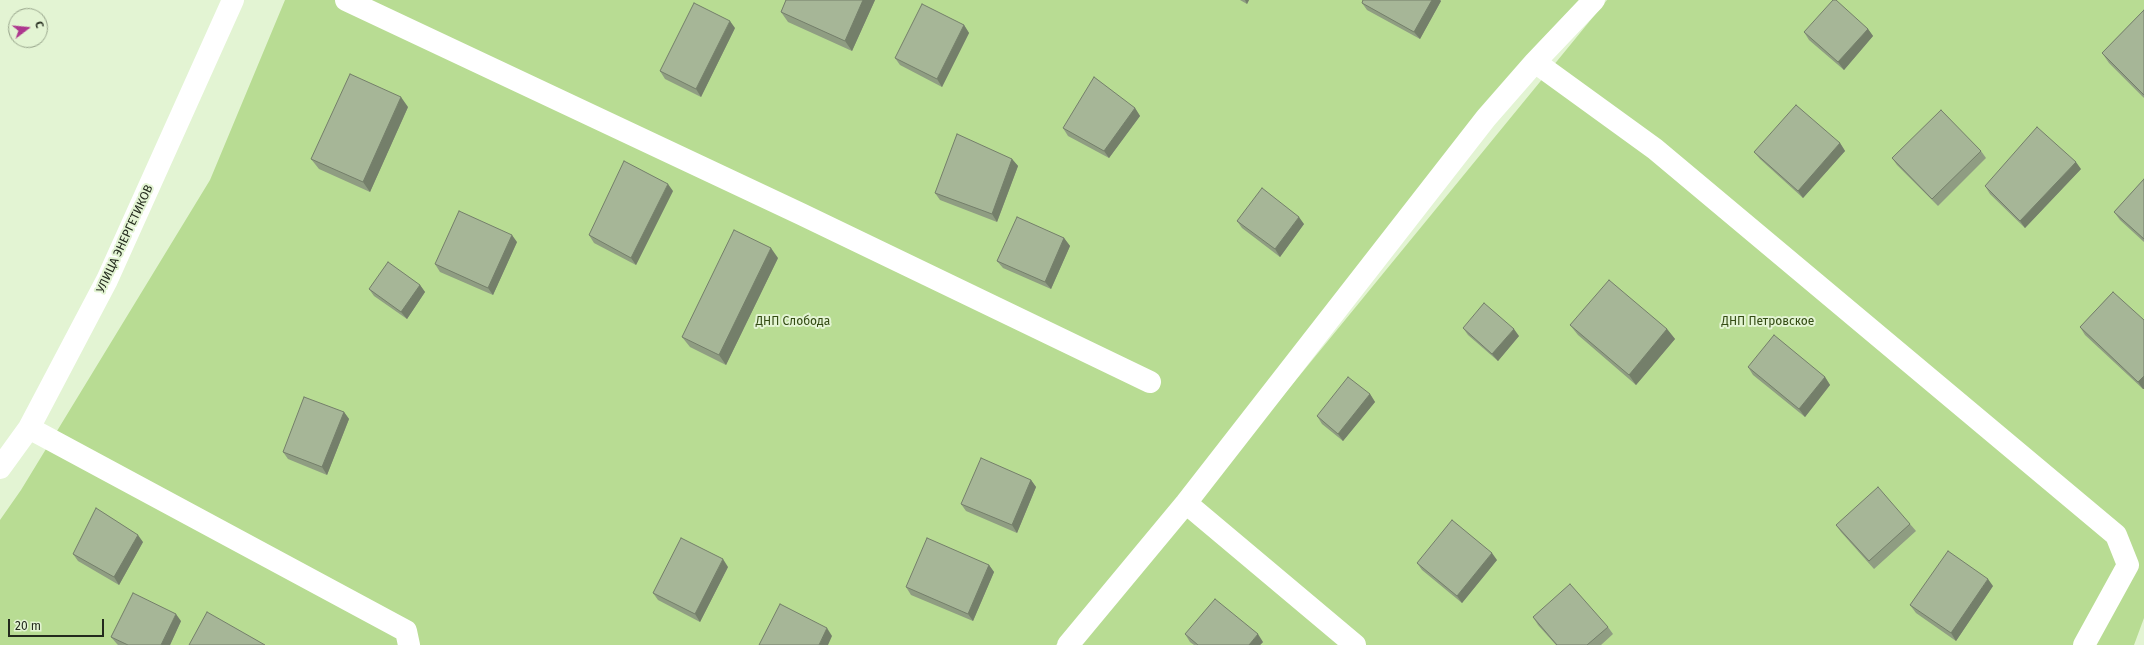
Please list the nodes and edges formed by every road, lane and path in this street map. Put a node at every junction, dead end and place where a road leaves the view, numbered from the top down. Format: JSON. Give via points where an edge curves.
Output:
{"nodes":[{"id":1,"x":233,"y":0,"type":"edge"},
{"id":2,"x":346,"y":0,"type":"edge"},
{"id":3,"x":1594,"y":0,"type":"edge"},
{"id":4,"x":1535,"y":62,"type":"junction"},
{"id":5,"x":1150,"y":382,"type":"dead end"},
{"id":6,"x":29,"y":428,"type":"junction"},
{"id":7,"x":0,"y":468,"type":"edge"},
{"id":8,"x":1186,"y":502,"type":"junction"},
{"id":9,"x":409,"y":645,"type":"edge"},
{"id":10,"x":1068,"y":645,"type":"edge"},
{"id":11,"x":1355,"y":645,"type":"edge"},
{"id":12,"x":2084,"y":645,"type":"edge"}],
"edges":[{"from":1,"to":6,"type":"street","name":"УЛИЦА ЭНЕРГЕТИКОВ","via":[[107,280]]},
{"from":2,"to":5,"type":"street","via":[[802,214]]},
{"from":3,"to":4,"type":"street"},
{"from":4,"to":8,"type":"street","via":[[1486,118]]},
{"from":4,"to":12,"type":"street","via":[[1655,149],[2116,535],[2128,565]]},
{"from":6,"to":7,"type":"street","name":"УЛИЦА ЭНЕРГЕТИКОВ"},
{"from":6,"to":9,"type":"street","via":[[406,631]]},
{"from":8,"to":10,"type":"street"},
{"from":8,"to":11,"type":"street"}]}
